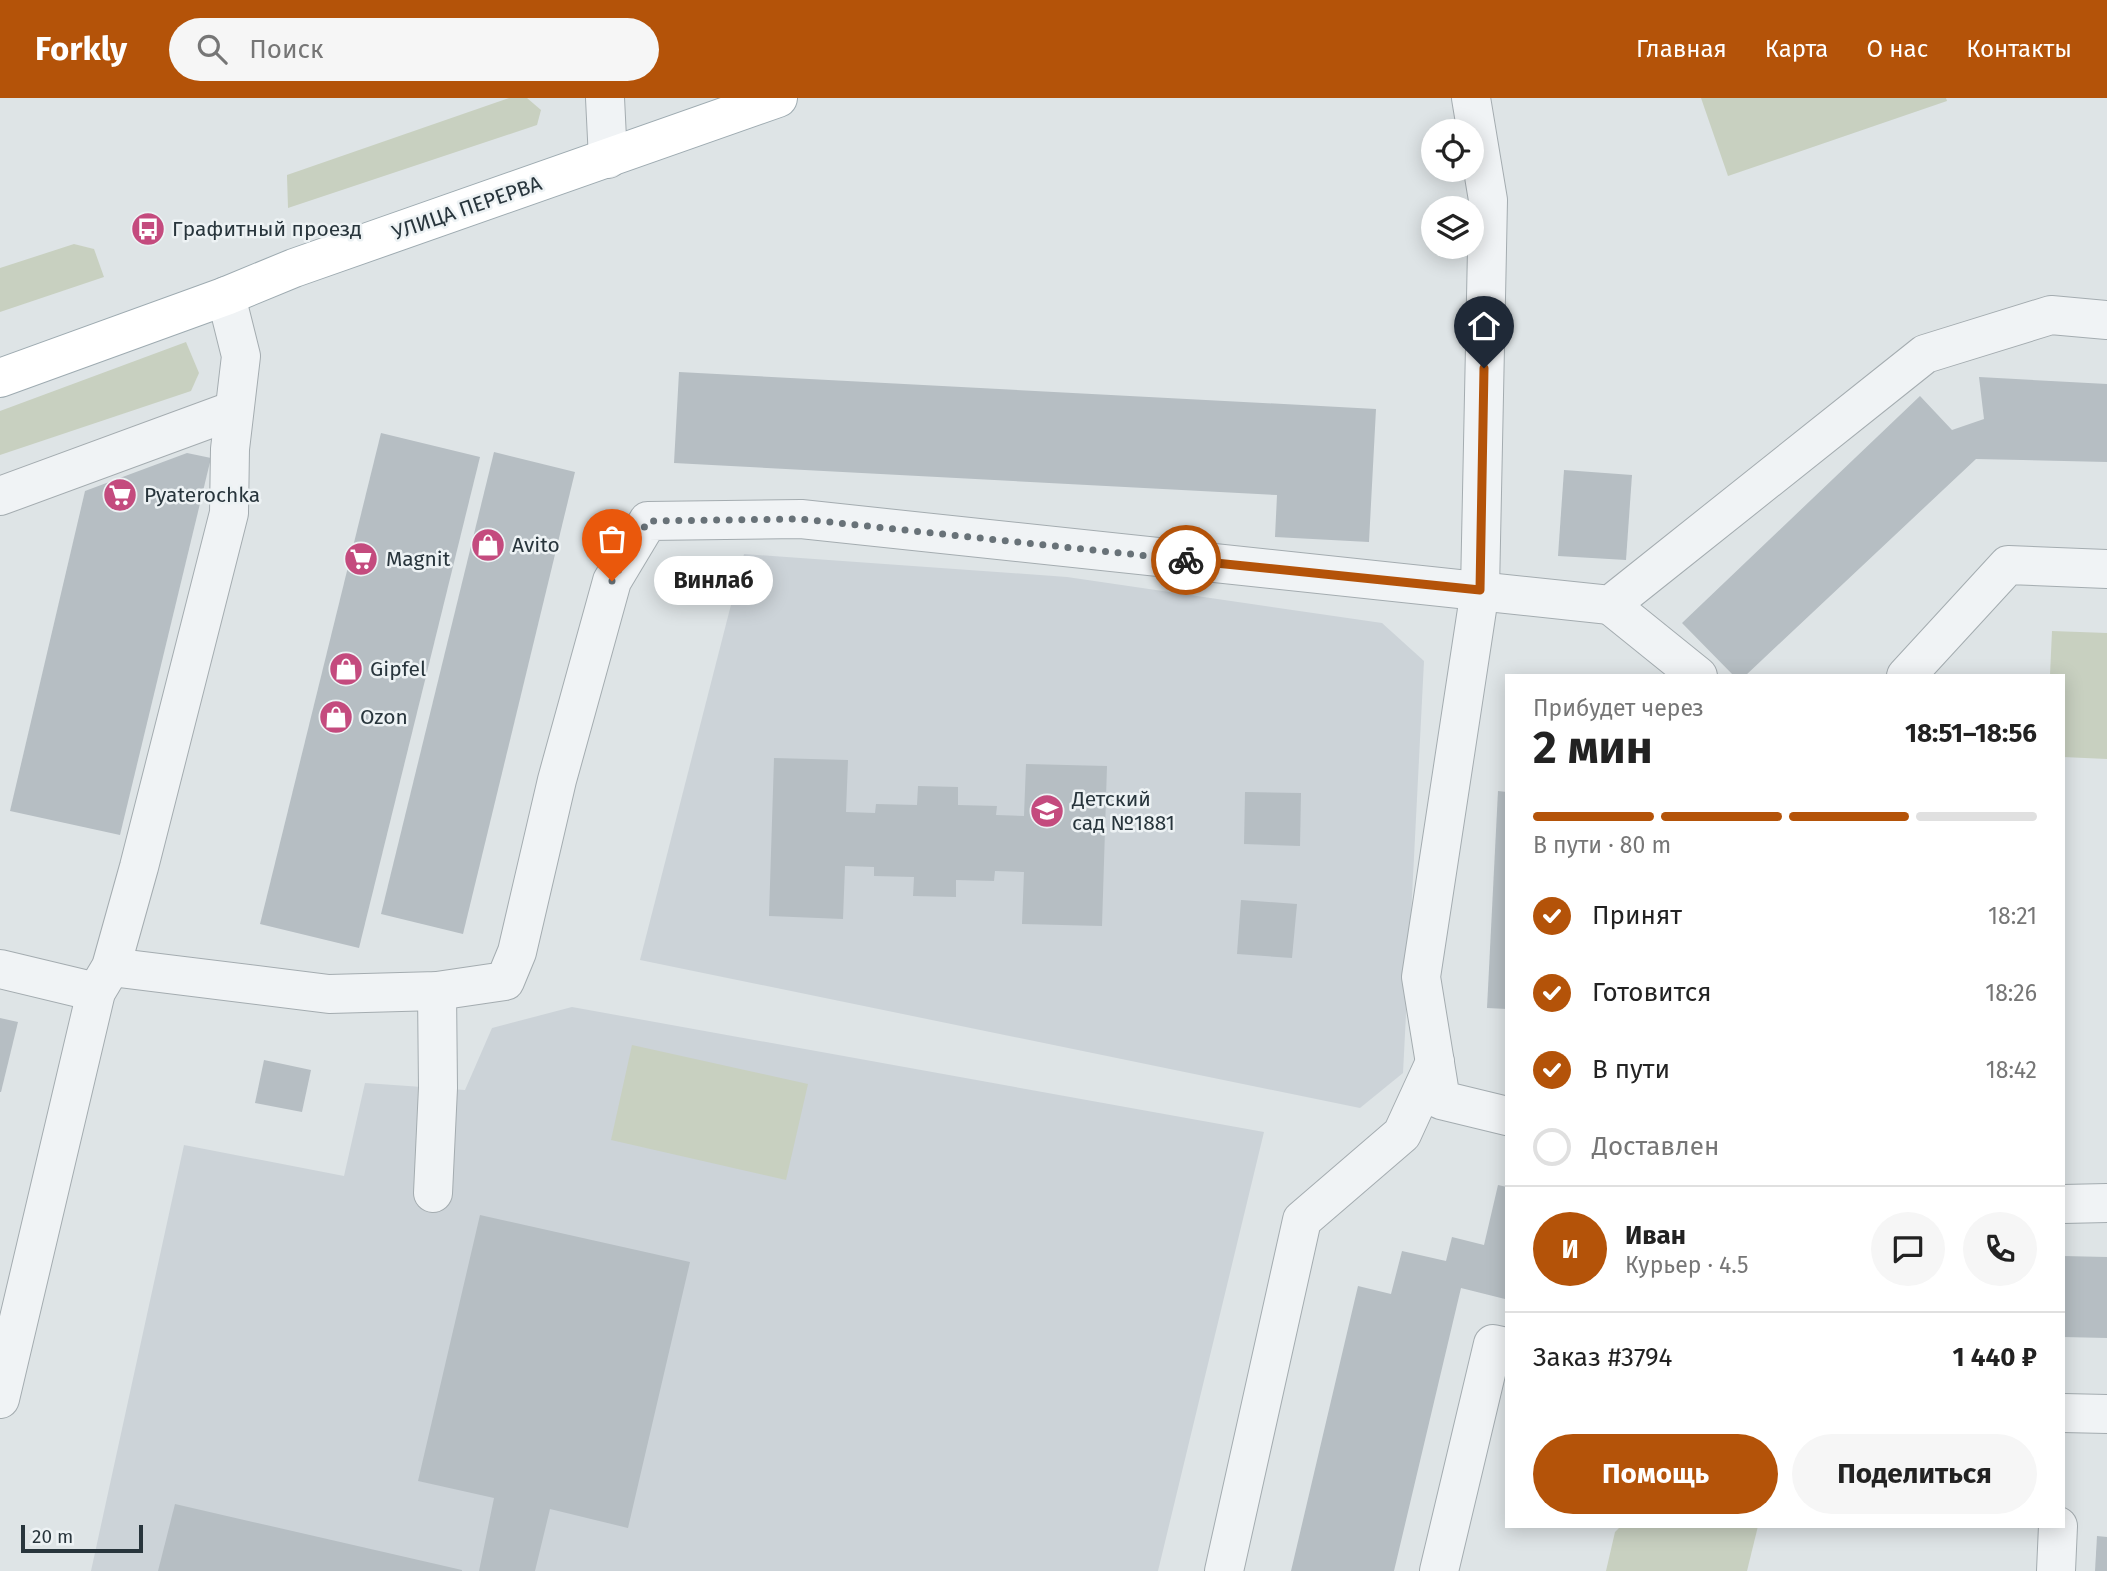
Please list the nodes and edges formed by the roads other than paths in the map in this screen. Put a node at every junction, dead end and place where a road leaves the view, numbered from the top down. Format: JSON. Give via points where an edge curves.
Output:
{"nodes":[{"id":1,"x":605,"y":98,"type":"edge"},
{"id":2,"x":778,"y":98,"type":"edge"},
{"id":3,"x":1471,"y":98,"type":"edge"},
{"id":4,"x":608,"y":159,"type":"junction"},
{"id":5,"x":226,"y":296,"type":"junction"},
{"id":6,"x":2107,"y":320,"type":"edge"},
{"id":7,"x":0,"y":378,"type":"edge"},
{"id":8,"x":234,"y":410,"type":"junction"},
{"id":9,"x":1,"y":505,"type":"edge"},
{"id":10,"x":2107,"y":569,"type":"edge"},
{"id":11,"x":1480,"y":590,"type":"junction"},
{"id":12,"x":1610,"y":606,"type":"junction"},
{"id":13,"x":1695,"y":674,"type":"edge"},
{"id":14,"x":1908,"y":674,"type":"edge"},
{"id":15,"x":0,"y":969,"type":"edge"},
{"id":16,"x":103,"y":980,"type":"junction"},
{"id":17,"x":437,"y":991,"type":"junction"},
{"id":18,"x":1435,"y":1062,"type":"junction"},
{"id":19,"x":1505,"y":1116,"type":"edge"},
{"id":20,"x":433,"y":1194,"type":"dead end"},
{"id":21,"x":2107,"y":1203,"type":"edge"},
{"id":22,"x":2065,"y":1204,"type":"edge"},
{"id":23,"x":1505,"y":1347,"type":"edge"},
{"id":24,"x":0,"y":1399,"type":"edge"},
{"id":25,"x":2065,"y":1413,"type":"edge"},
{"id":26,"x":2107,"y":1414,"type":"edge"},
{"id":27,"x":2058,"y":1528,"type":"edge"},
{"id":28,"x":1224,"y":1571,"type":"edge"},
{"id":29,"x":1439,"y":1571,"type":"edge"},
{"id":30,"x":2056,"y":1571,"type":"edge"}],
"edges":[{"from":1,"to":4,"type":"lane"},
{"from":2,"to":4,"type":"main road","name":"УЛИЦА ПЕРЕРВА"},
{"from":3,"to":11,"type":"lane","via":[[1488,200]]},
{"from":4,"to":5,"type":"main road","name":"УЛИЦА ПЕРЕРВА"},
{"from":5,"to":7,"type":"main road","name":"УЛИЦА ПЕРЕРВА"},
{"from":5,"to":8,"type":"lane","via":[[241,356]]},
{"from":6,"to":12,"type":"lane","via":[[2051,315],[1926,354]]},
{"from":8,"to":9,"type":"lane"},
{"from":8,"to":16,"type":"lane","via":[[229,513],[139,867]]},
{"from":10,"to":14,"type":"lane","via":[[2008,565]]},
{"from":11,"to":12,"type":"lane"},
{"from":11,"to":17,"type":"lane","via":[[801,519],[648,521],[612,581],[557,780],[517,952],[505,981]]},
{"from":11,"to":18,"type":"lane","via":[[1420,977]]},
{"from":12,"to":13,"type":"lane"},
{"from":15,"to":16,"type":"lane"},
{"from":16,"to":17,"type":"lane","via":[[329,994]]},
{"from":16,"to":24,"type":"lane"},
{"from":17,"to":20,"type":"lane"},
{"from":18,"to":19,"type":"lane","via":[[1441,1100]]},
{"from":18,"to":28,"type":"lane","via":[[1402,1133],[1302,1220]]},
{"from":21,"to":22,"type":"lane"},
{"from":23,"to":29,"type":"lane","via":[[1493,1344]]},
{"from":25,"to":26,"type":"lane"},
{"from":27,"to":30,"type":"lane"}]}
